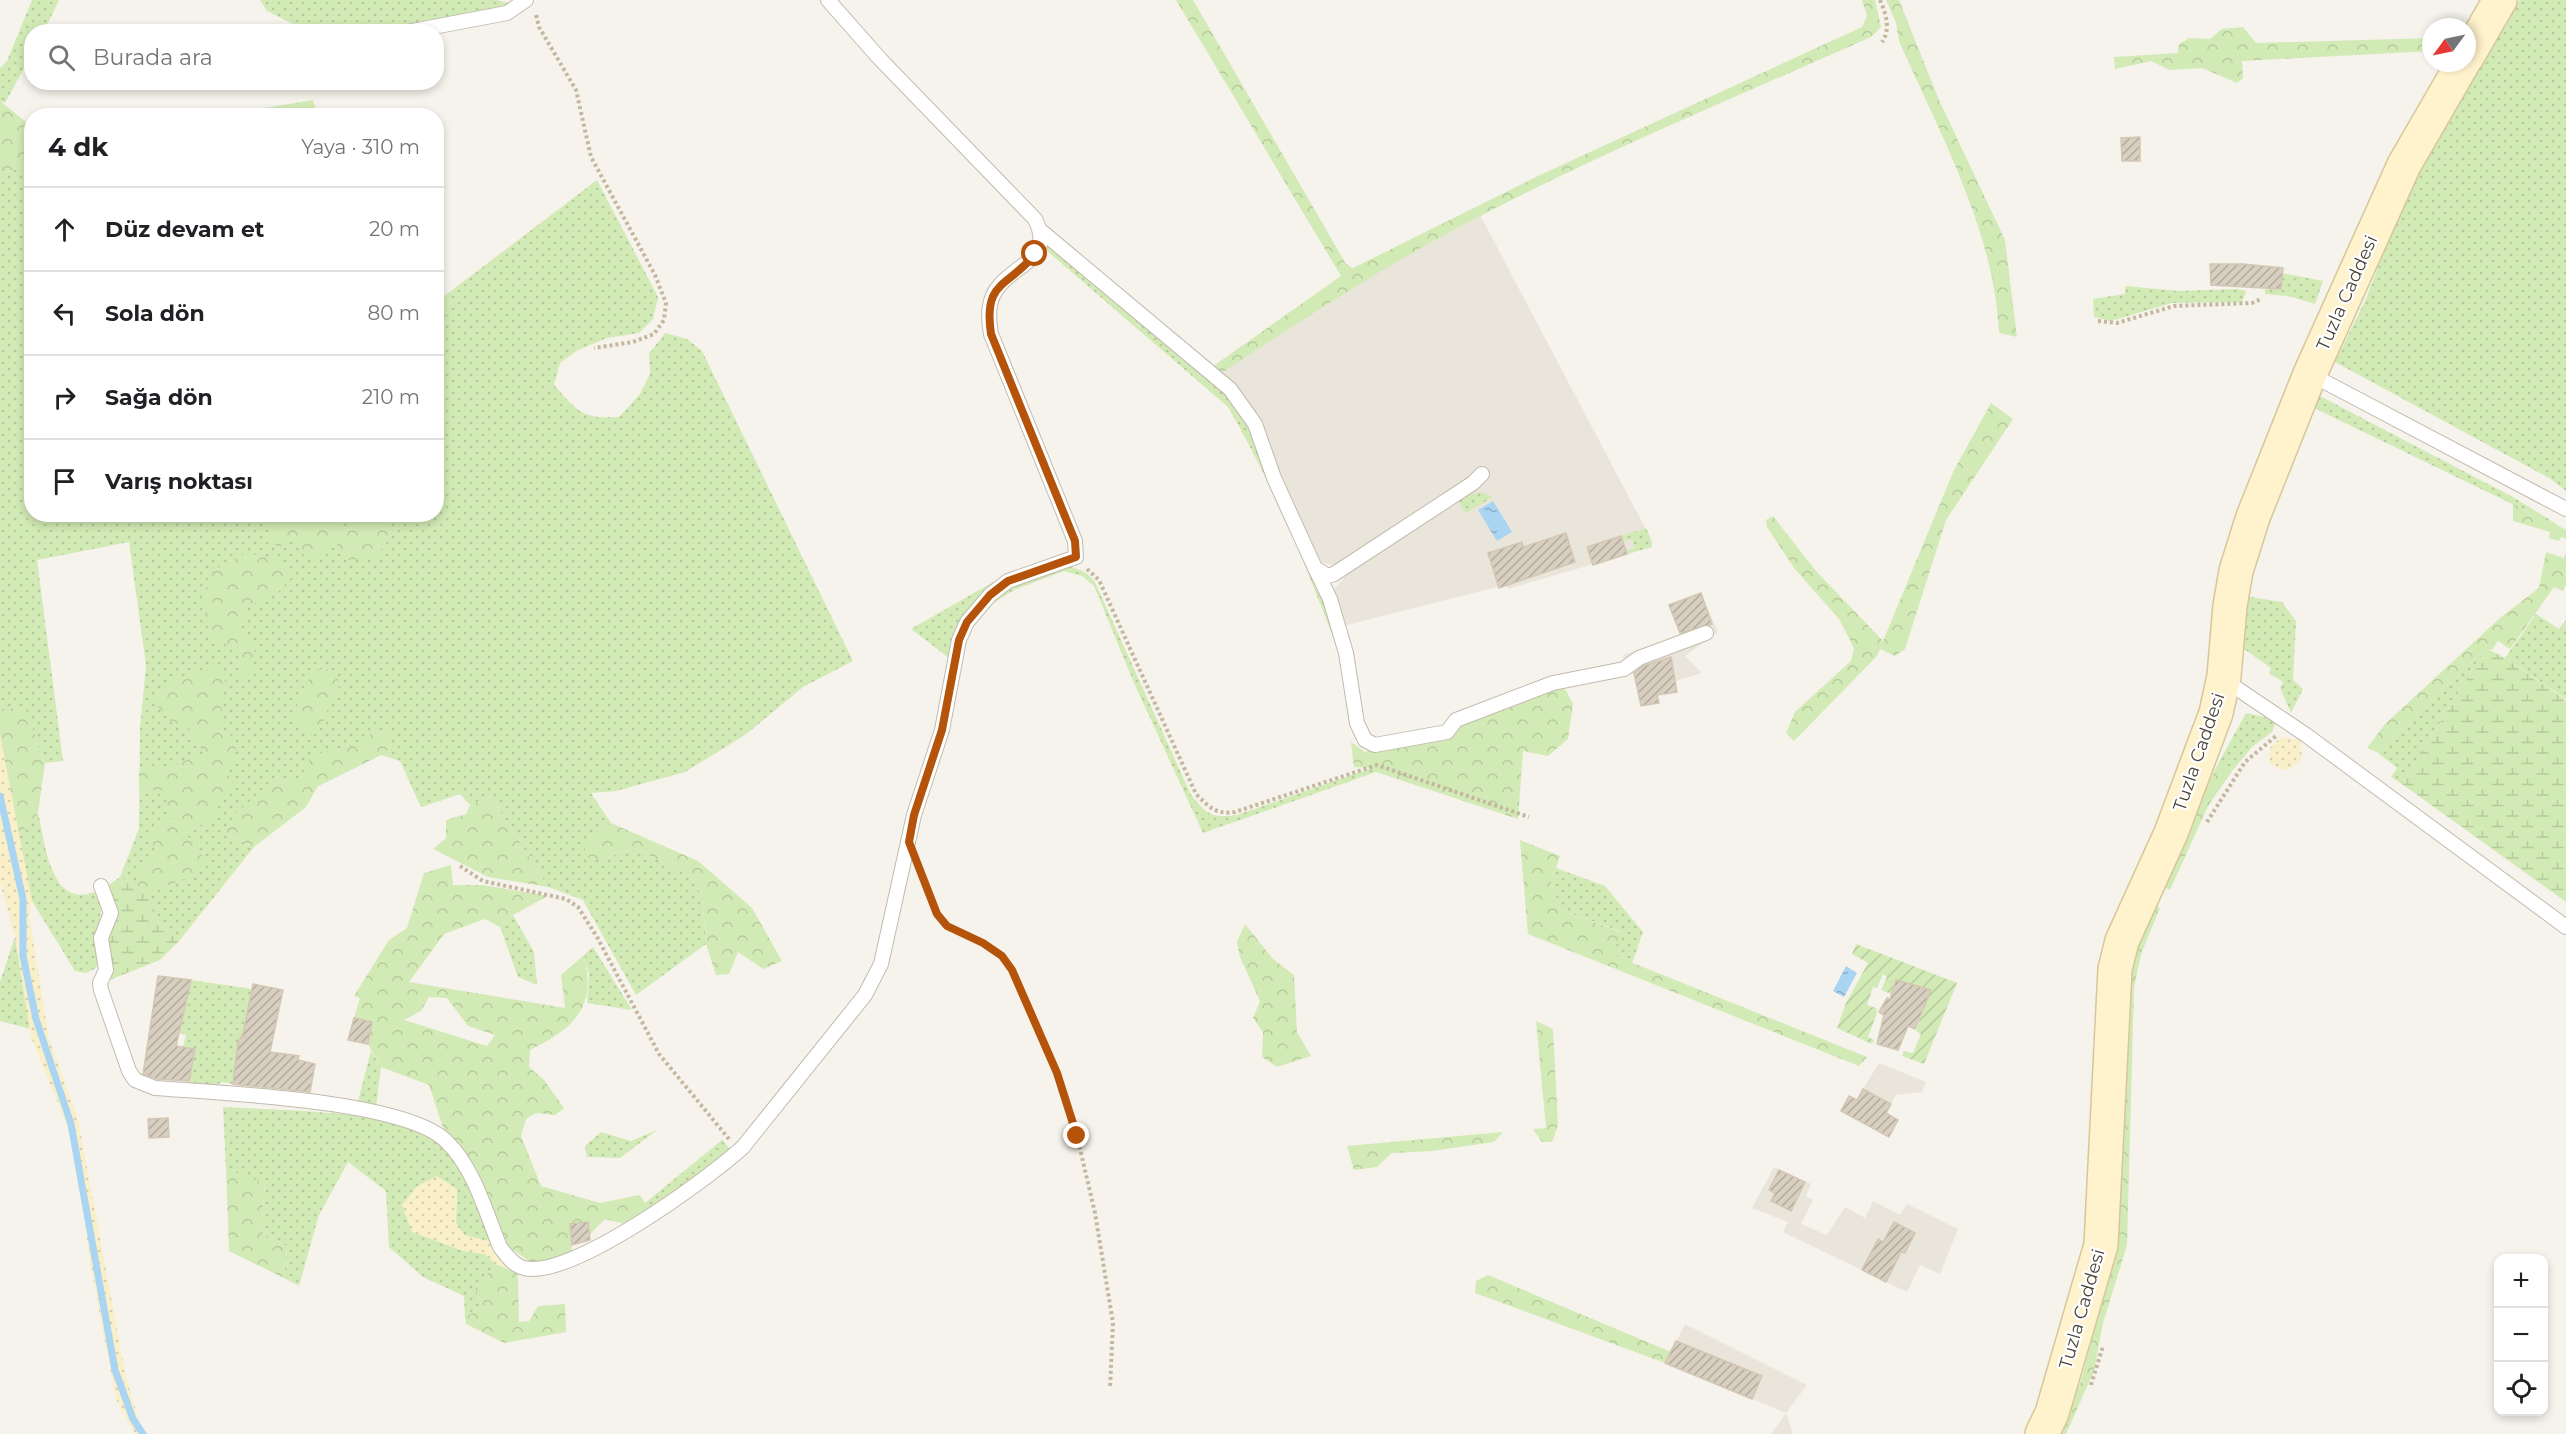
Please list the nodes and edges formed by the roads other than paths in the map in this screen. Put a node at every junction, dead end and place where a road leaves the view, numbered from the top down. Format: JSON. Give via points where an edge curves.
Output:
{"nodes":[{"id":1,"x":828,"y":0,"type":"edge"},
{"id":2,"x":2500,"y":0,"type":"edge"},
{"id":3,"x":530,"y":4,"type":"edge"},
{"id":4,"x":444,"y":25,"type":"edge"},
{"id":5,"x":2476,"y":41,"type":"edge"},
{"id":6,"x":2458,"y":72,"type":"edge"},
{"id":7,"x":1040,"y":230,"type":"junction"},
{"id":8,"x":2310,"y":374,"type":"junction"},
{"id":9,"x":1482,"y":474,"type":"dead end"},
{"id":10,"x":2566,"y":509,"type":"edge"},
{"id":11,"x":1315,"y":568,"type":"junction"},
{"id":12,"x":1706,"y":633,"type":"dead end"},
{"id":13,"x":2223,"y":679,"type":"junction"},
{"id":14,"x":101,"y":886,"type":"dead end"},
{"id":15,"x":2566,"y":927,"type":"edge"},
{"id":16,"x":2042,"y":1434,"type":"edge"}],
"edges":[{"from":1,"to":7,"type":"lane","via":[[1035,219]]},
{"from":2,"to":5,"type":"main road"},
{"from":3,"to":4,"type":"lane","via":[[507,13]]},
{"from":6,"to":8,"type":"main road","name":"Tuzla Caddesi","via":[[2404,165]]},
{"from":7,"to":11,"type":"lane","via":[[1230,389],[1255,424],[1274,478]]},
{"from":7,"to":14,"type":"lane","via":[[1041,241],[1035,254],[999,286],[988,312],[991,334],[1075,541],[1076,557],[1008,581],[967,622],[959,640],[942,730],[914,815],[881,964],[865,995],[739,1151],[632,1227],[580,1257],[554,1266],[524,1268],[508,1258],[500,1247],[462,1162],[433,1129],[380,1112],[155,1088],[135,1080],[101,990],[106,970],[101,938],[111,913]]},
{"from":8,"to":10,"type":"lane"},
{"from":8,"to":13,"type":"main road","name":"Tuzla Caddesi","via":[[2243,544],[2230,606]]},
{"from":9,"to":11,"type":"lane","via":[[1334,574],[1328,576]]},
{"from":11,"to":12,"type":"lane","via":[[1330,600],[1346,653],[1357,723],[1365,740],[1375,745],[1447,732],[1455,720],[1545,686],[1624,669],[1639,658]]},
{"from":13,"to":15,"type":"lane","via":[[2291,724]]},
{"from":13,"to":16,"type":"main road","name":"Tuzla Caddesi","via":[[2203,753],[2122,941],[2115,969],[2101,1245],[2052,1413]]}]}
